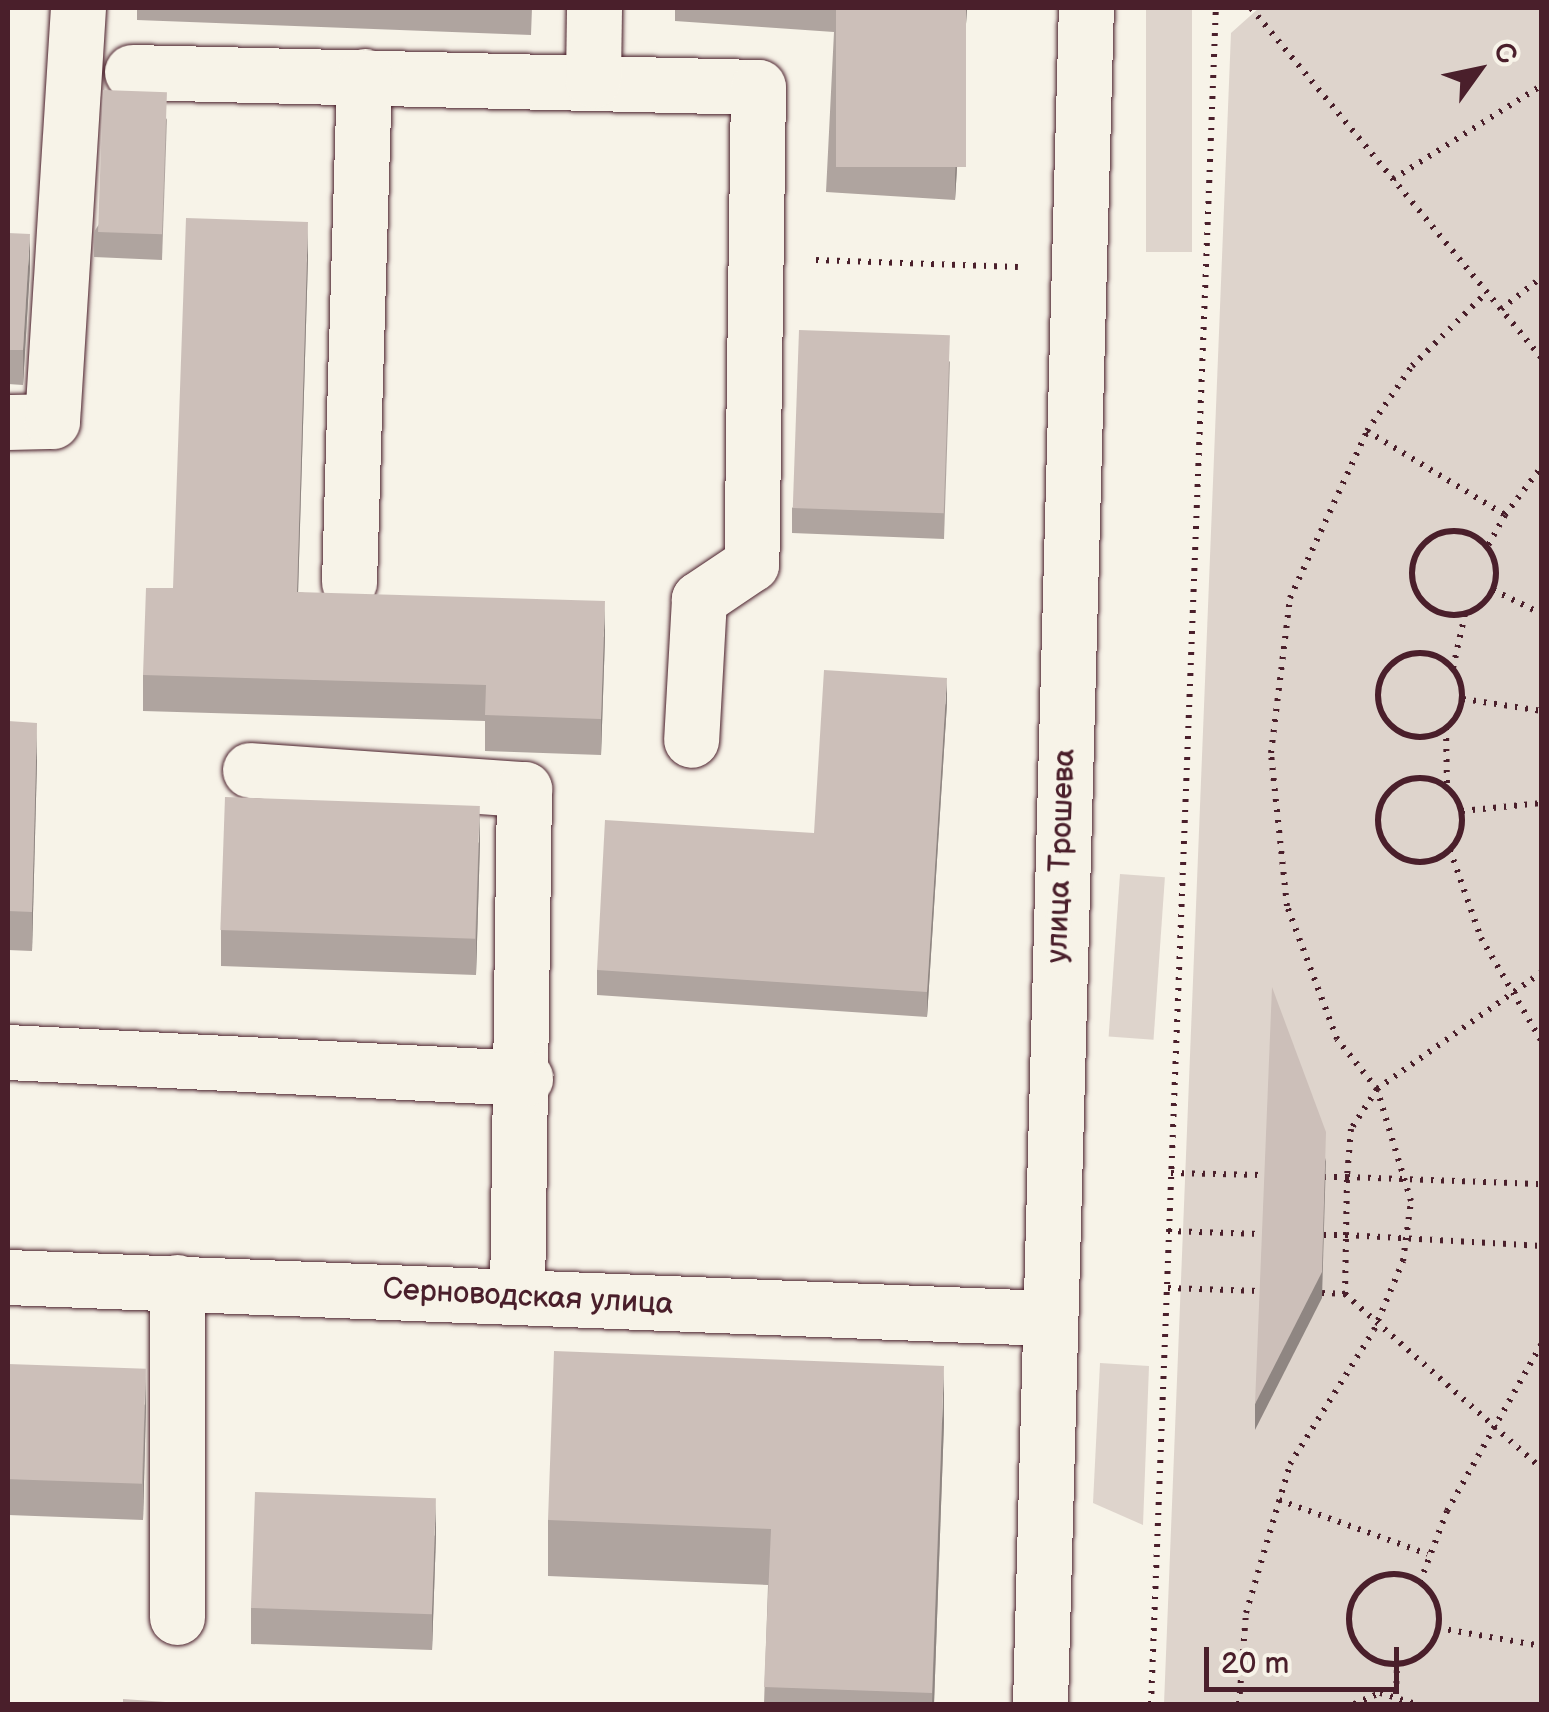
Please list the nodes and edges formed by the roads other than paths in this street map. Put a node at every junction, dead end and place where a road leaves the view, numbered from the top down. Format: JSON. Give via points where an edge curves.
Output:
{"nodes":[{"id":1,"x":78,"y":8,"type":"edge"},
{"id":2,"x":594,"y":8,"type":"edge"},
{"id":3,"x":1086,"y":8,"type":"edge"},
{"id":4,"x":132,"y":72,"type":"dead end"},
{"id":5,"x":364,"y":76,"type":"junction"},
{"id":6,"x":592,"y":80,"type":"junction"},
{"id":7,"x":8,"y":422,"type":"edge"},
{"id":8,"x":350,"y":582,"type":"dead end"},
{"id":9,"x":690,"y":740,"type":"dead end"},
{"id":10,"x":250,"y":770,"type":"dead end"},
{"id":11,"x":8,"y":1052,"type":"edge"},
{"id":12,"x":525,"y":1078,"type":"junction"},
{"id":13,"x":8,"y":1278,"type":"edge"},
{"id":14,"x":178,"y":1282,"type":"junction"},
{"id":15,"x":518,"y":1297,"type":"junction"},
{"id":16,"x":1048,"y":1318,"type":"junction"},
{"id":17,"x":177,"y":1617,"type":"dead end"},
{"id":18,"x":1040,"y":1704,"type":"edge"}],
"edges":[{"from":1,"to":7,"type":"street","via":[[52,421]]},
{"from":2,"to":6,"type":"street"},
{"from":3,"to":16,"type":"street","name":"улица Трошева"},
{"from":4,"to":5,"type":"street"},
{"from":5,"to":6,"type":"street"},
{"from":5,"to":8,"type":"street"},
{"from":6,"to":9,"type":"street","via":[[758,87],[751,564],[699,600]]},
{"from":10,"to":12,"type":"street","via":[[524,789]]},
{"from":11,"to":12,"type":"street"},
{"from":12,"to":15,"type":"street"},
{"from":13,"to":14,"type":"street","name":"Серноводская улица"},
{"from":14,"to":15,"type":"street","name":"Серноводская улица"},
{"from":14,"to":17,"type":"street"},
{"from":15,"to":16,"type":"street","name":"Серноводская улица"},
{"from":16,"to":18,"type":"street","name":"улица Трошева"}]}
